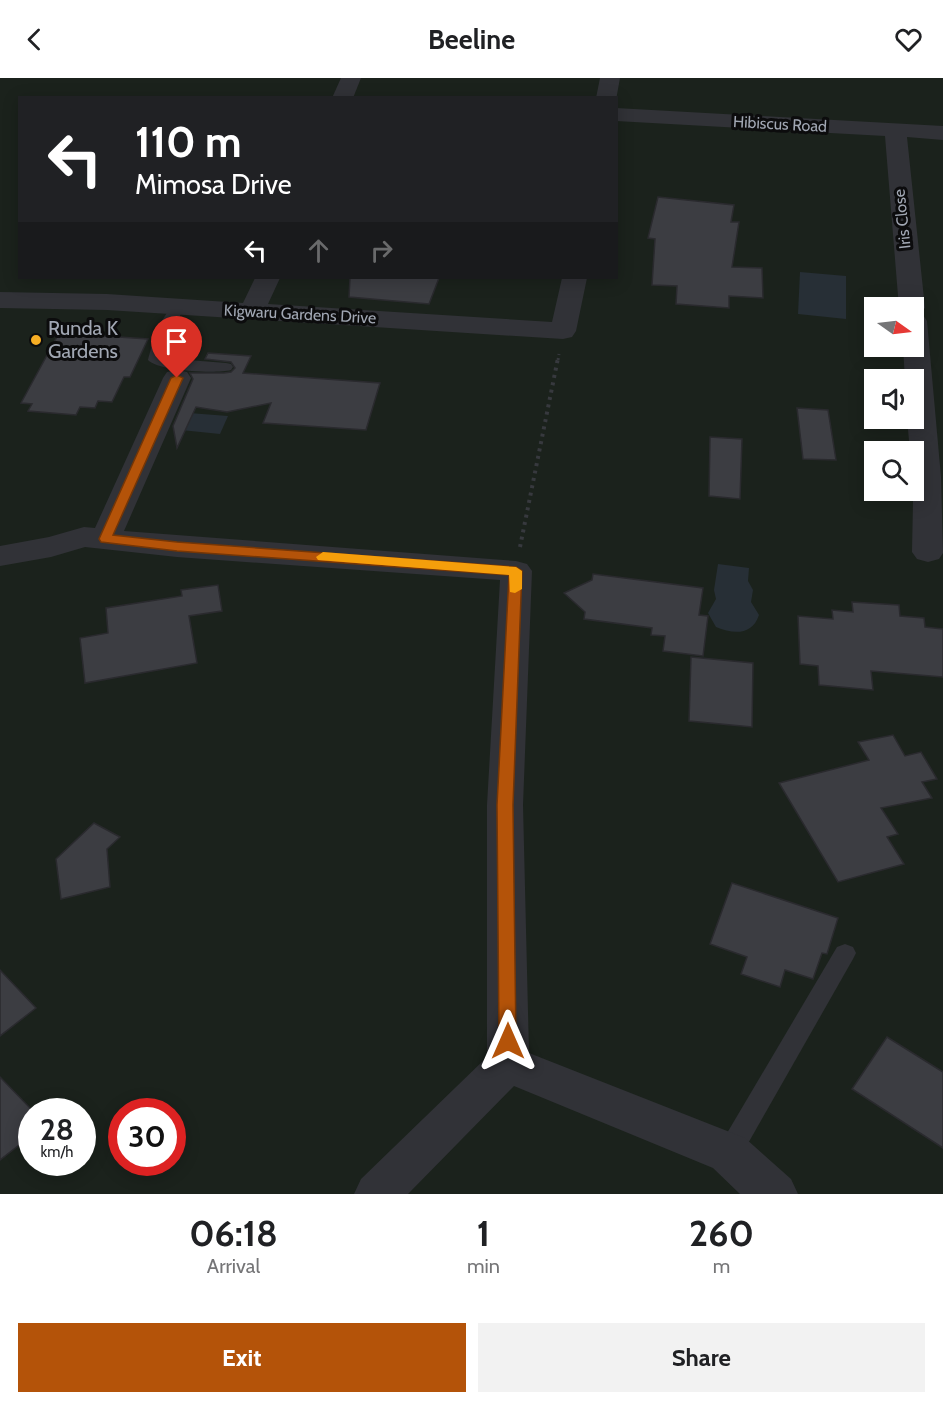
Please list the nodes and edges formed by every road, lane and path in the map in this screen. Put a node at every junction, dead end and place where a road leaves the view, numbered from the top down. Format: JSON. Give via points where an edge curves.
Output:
{"nodes":[{"id":1,"x":351,"y":78,"type":"edge"},
{"id":2,"x":610,"y":78,"type":"edge"},
{"id":3,"x":343,"y":96,"type":"edge"},
{"id":4,"x":607,"y":96,"type":"edge"},
{"id":5,"x":618,"y":114,"type":"edge"},
{"id":6,"x":895,"y":130,"type":"junction"},
{"id":7,"x":943,"y":133,"type":"edge"},
{"id":8,"x":267,"y":279,"type":"edge"},
{"id":9,"x":574,"y":279,"type":"edge"},
{"id":10,"x":911,"y":297,"type":"edge"},
{"id":11,"x":0,"y":300,"type":"edge"},
{"id":12,"x":177,"y":308,"type":"junction"},
{"id":13,"x":252,"y":310,"type":"junction"},
{"id":14,"x":563,"y":331,"type":"junction"},
{"id":15,"x":917,"y":357,"type":"edge"},
{"id":16,"x":226,"y":368,"type":"dead end"},
{"id":17,"x":177,"y":378,"type":"dead end"},
{"id":18,"x":105,"y":539,"type":"junction"},
{"id":19,"x":928,"y":552,"type":"dead end"},
{"id":20,"x":0,"y":556,"type":"edge"},
{"id":21,"x":516,"y":571,"type":"junction"},
{"id":22,"x":845,"y":953,"type":"dead end"},
{"id":23,"x":508,"y":1064,"type":"junction"},
{"id":24,"x":753,"y":1180,"type":"edge"},
{"id":25,"x":376,"y":1194,"type":"edge"}],
"edges":[{"from":1,"to":3,"type":"street"},
{"from":2,"to":4,"type":"street"},
{"from":5,"to":6,"type":"street","name":"Hibiscus Road"},
{"from":6,"to":7,"type":"street","name":"Hibiscus Road"},
{"from":6,"to":10,"type":"street","name":"Iris Close"},
{"from":8,"to":13,"type":"street"},
{"from":9,"to":14,"type":"street"},
{"from":11,"to":12,"type":"street","name":"Kigwaru Gardens Drive"},
{"from":12,"to":13,"type":"street","name":"Kigwaru Gardens Drive"},
{"from":12,"to":16,"type":"lane","via":[[155,360]]},
{"from":13,"to":14,"type":"street","name":"Kigwaru Gardens Drive"},
{"from":14,"to":21,"type":"path"},
{"from":15,"to":19,"type":"street"},
{"from":17,"to":18,"type":"street"},
{"from":18,"to":20,"type":"street","via":[[84,537]]},
{"from":18,"to":21,"type":"street"},
{"from":21,"to":23,"type":"street","via":[[505,805]]},
{"from":22,"to":24,"type":"lane"},
{"from":23,"to":24,"type":"street"},
{"from":23,"to":25,"type":"street"}]}
